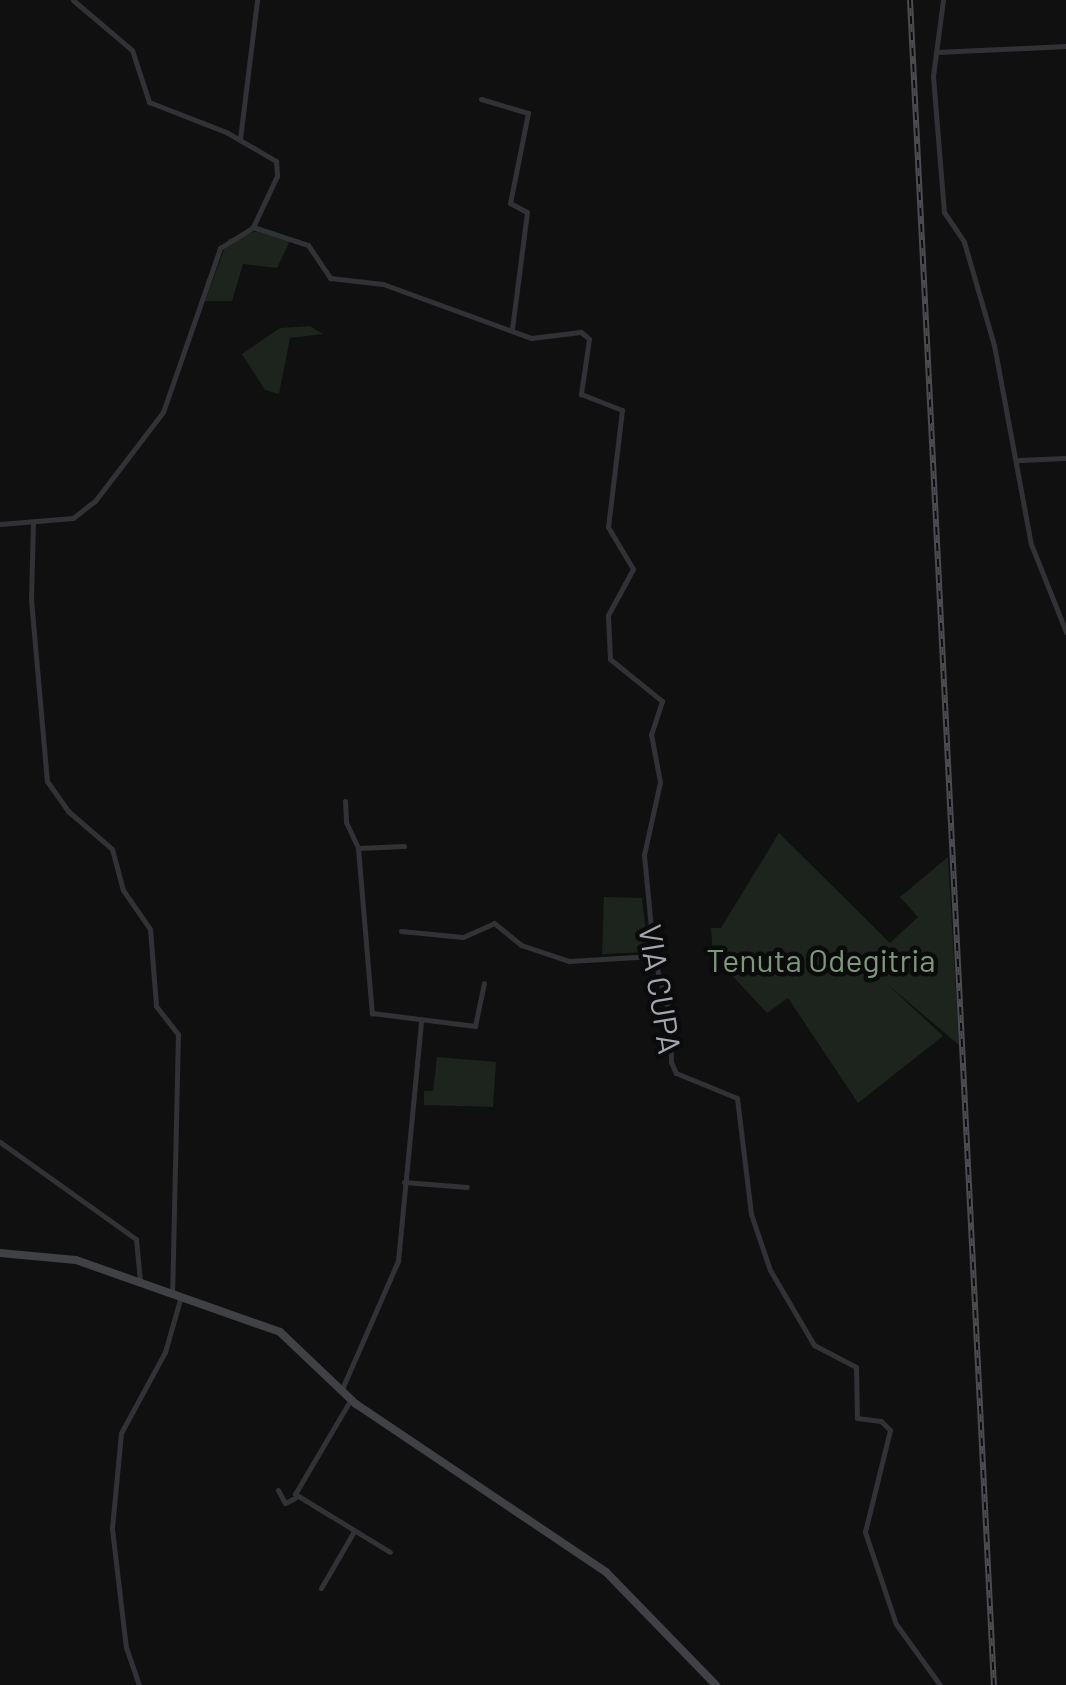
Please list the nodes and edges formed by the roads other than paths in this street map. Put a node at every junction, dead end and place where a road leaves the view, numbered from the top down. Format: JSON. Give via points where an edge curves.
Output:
{"nodes":[{"id":1,"x":73,"y":0,"type":"edge"},
{"id":2,"x":256,"y":0,"type":"edge"},
{"id":3,"x":943,"y":0,"type":"edge"},
{"id":4,"x":1066,"y":46,"type":"edge"},
{"id":5,"x":936,"y":52,"type":"junction"},
{"id":6,"x":481,"y":99,"type":"dead end"},
{"id":7,"x":240,"y":139,"type":"junction"},
{"id":8,"x":252,"y":227,"type":"junction"},
{"id":9,"x":512,"y":329,"type":"junction"},
{"id":10,"x":1066,"y":458,"type":"edge"},
{"id":11,"x":1019,"y":460,"type":"junction"},
{"id":12,"x":33,"y":522,"type":"junction"},
{"id":13,"x":0,"y":524,"type":"edge"},
{"id":14,"x":1066,"y":632,"type":"edge"},
{"id":15,"x":345,"y":801,"type":"dead end"},
{"id":16,"x":404,"y":846,"type":"dead end"},
{"id":17,"x":358,"y":848,"type":"junction"},
{"id":18,"x":400,"y":931,"type":"dead end"},
{"id":19,"x":654,"y":956,"type":"junction"},
{"id":20,"x":484,"y":983,"type":"dead end"},
{"id":21,"x":421,"y":1020,"type":"junction"},
{"id":22,"x":0,"y":1142,"type":"edge"},
{"id":23,"x":404,"y":1182,"type":"junction"},
{"id":24,"x":467,"y":1187,"type":"dead end"},
{"id":25,"x":0,"y":1253,"type":"edge"},
{"id":26,"x":140,"y":1282,"type":"junction"},
{"id":27,"x":176,"y":1295,"type":"junction"},
{"id":28,"x":341,"y":1391,"type":"junction"},
{"id":29,"x":351,"y":1400,"type":"junction"},
{"id":30,"x":278,"y":1490,"type":"dead end"},
{"id":31,"x":296,"y":1497,"type":"junction"},
{"id":32,"x":354,"y":1531,"type":"junction"},
{"id":33,"x":390,"y":1552,"type":"dead end"},
{"id":34,"x":321,"y":1588,"type":"dead end"},
{"id":35,"x":140,"y":1685,"type":"edge"},
{"id":36,"x":716,"y":1685,"type":"edge"},
{"id":37,"x":940,"y":1685,"type":"edge"}],
"edges":[{"from":1,"to":7,"type":"street","via":[[132,50],[148,102]]},
{"from":2,"to":7,"type":"street"},
{"from":3,"to":5,"type":"street"},
{"from":4,"to":5,"type":"street"},
{"from":5,"to":11,"type":"street","via":[[944,212],[964,242]]},
{"from":6,"to":9,"type":"street","via":[[528,114],[510,203],[527,212]]},
{"from":7,"to":8,"type":"street","via":[[278,164]]},
{"from":8,"to":9,"type":"street","via":[[308,245],[330,278],[383,284]]},
{"from":8,"to":12,"type":"street","via":[[220,248],[178,375],[150,432],[85,511]]},
{"from":9,"to":19,"type":"street","name":"VIA CUPA","via":[[531,338],[581,332],[589,339],[582,394],[622,410],[608,528],[633,569],[608,614],[610,659],[662,701],[652,734],[660,782],[644,855]]},
{"from":10,"to":11,"type":"street"},
{"from":11,"to":14,"type":"street","via":[[1035,558]]},
{"from":12,"to":13,"type":"street"},
{"from":12,"to":27,"type":"street","via":[[31,599],[47,780],[61,803],[112,849],[123,890],[150,929],[156,1006],[178,1034]]},
{"from":15,"to":17,"type":"street"},
{"from":16,"to":17,"type":"street"},
{"from":17,"to":21,"type":"street","via":[[371,1011]]},
{"from":18,"to":19,"type":"street","via":[[463,937],[494,923],[520,944],[569,961]]},
{"from":19,"to":37,"type":"street","name":"VIA CUPA","via":[[670,1017],[674,1070],[736,1098],[751,1214],[770,1270],[814,1345],[856,1367],[857,1418],[881,1421],[890,1430],[865,1532],[896,1624]]},
{"from":20,"to":21,"type":"street","via":[[478,1025]]},
{"from":21,"to":23,"type":"street"},
{"from":22,"to":26,"type":"street","via":[[136,1239]]},
{"from":23,"to":24,"type":"street"},
{"from":23,"to":28,"type":"street","via":[[398,1261]]},
{"from":25,"to":26,"type":"street","via":[[64,1258]]},
{"from":26,"to":27,"type":"street"},
{"from":27,"to":28,"type":"street","via":[[280,1332]]},
{"from":27,"to":35,"type":"street","via":[[165,1352],[128,1411],[119,1452],[113,1538],[126,1648]]},
{"from":28,"to":29,"type":"street"},
{"from":29,"to":31,"type":"street"},
{"from":29,"to":36,"type":"street","via":[[606,1572]]},
{"from":30,"to":31,"type":"street","via":[[285,1503]]},
{"from":31,"to":32,"type":"street"},
{"from":32,"to":33,"type":"street"},
{"from":32,"to":34,"type":"street"}]}
